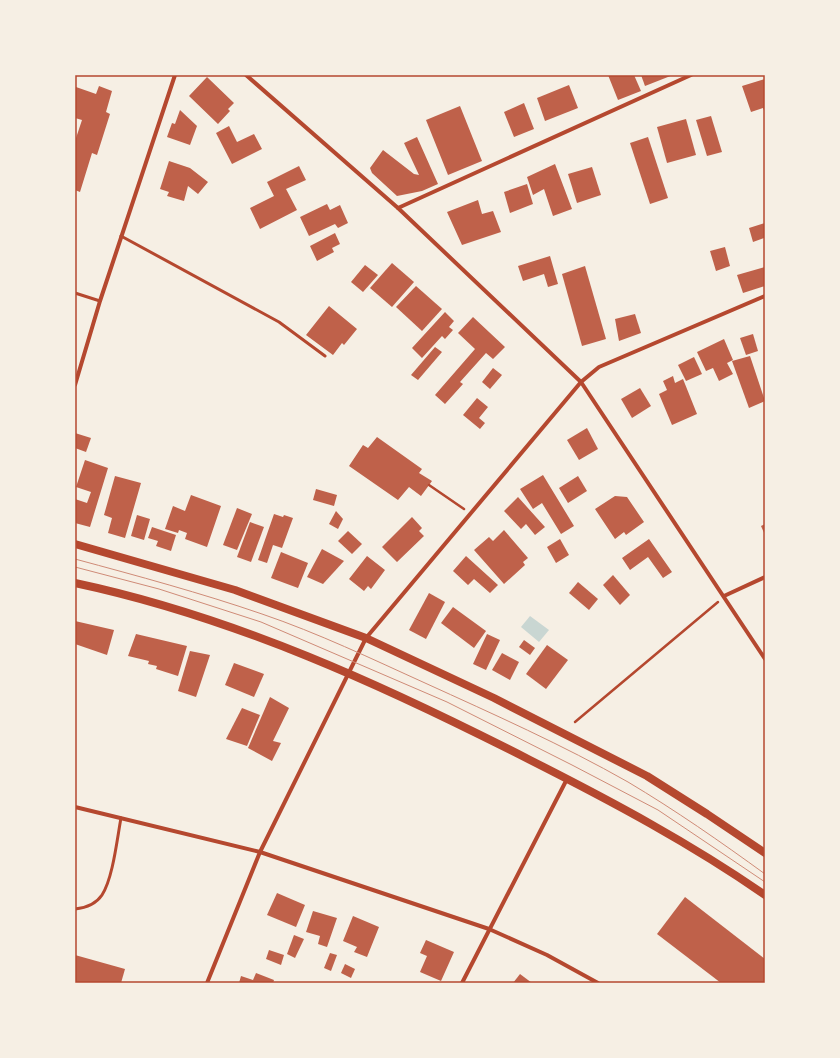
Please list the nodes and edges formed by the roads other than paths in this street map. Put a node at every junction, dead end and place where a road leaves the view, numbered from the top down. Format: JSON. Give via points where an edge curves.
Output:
{"nodes":[{"id":1,"x":175,"y":75,"type":"edge"},
{"id":2,"x":246,"y":75,"type":"edge"},
{"id":3,"x":691,"y":75,"type":"edge"},
{"id":4,"x":398,"y":208,"type":"junction"},
{"id":5,"x":121,"y":236,"type":"junction"},
{"id":6,"x":75,"y":293,"type":"edge"},
{"id":7,"x":765,"y":296,"type":"edge"},
{"id":8,"x":100,"y":301,"type":"junction"},
{"id":9,"x":325,"y":356,"type":"dead end"},
{"id":10,"x":75,"y":382,"type":"edge"},
{"id":11,"x":581,"y":382,"type":"junction"},
{"id":12,"x":75,"y":544,"type":"edge"},
{"id":13,"x":765,"y":578,"type":"edge"},
{"id":14,"x":75,"y":583,"type":"edge"},
{"id":15,"x":724,"y":596,"type":"junction"},
{"id":16,"x":366,"y":638,"type":"junction"},
{"id":17,"x":765,"y":659,"type":"edge"},
{"id":18,"x":347,"y":674,"type":"junction"},
{"id":19,"x":567,"y":778,"type":"junction"},
{"id":20,"x":75,"y":807,"type":"edge"},
{"id":21,"x":121,"y":818,"type":"junction"},
{"id":22,"x":260,"y":852,"type":"junction"},
{"id":23,"x":765,"y":853,"type":"edge"},
{"id":24,"x":765,"y":895,"type":"edge"},
{"id":25,"x":75,"y":909,"type":"edge"},
{"id":26,"x":489,"y":929,"type":"junction"},
{"id":27,"x":207,"y":983,"type":"edge"},
{"id":28,"x":462,"y":983,"type":"edge"},
{"id":29,"x":598,"y":983,"type":"edge"}],
"edges":[{"from":1,"to":5,"type":"street"},
{"from":2,"to":4,"type":"street"},
{"from":3,"to":4,"type":"street"},
{"from":4,"to":11,"type":"street"},
{"from":5,"to":8,"type":"street"},
{"from":5,"to":9,"type":"lane","via":[[279,322]]},
{"from":6,"to":8,"type":"lane"},
{"from":7,"to":11,"type":"street","via":[[599,367]]},
{"from":8,"to":10,"type":"street"},
{"from":11,"to":15,"type":"street"},
{"from":11,"to":16,"type":"street"},
{"from":12,"to":16,"type":"main road","via":[[235,590]]},
{"from":13,"to":15,"type":"street"},
{"from":14,"to":18,"type":"main road","via":[[244,631]]},
{"from":15,"to":17,"type":"street"},
{"from":16,"to":18,"type":"street"},
{"from":16,"to":23,"type":"main road","via":[[494,698],[647,776]]},
{"from":18,"to":19,"type":"main road","via":[[478,732]]},
{"from":18,"to":22,"type":"street"},
{"from":19,"to":24,"type":"main road","via":[[684,843]]},
{"from":19,"to":26,"type":"street"},
{"from":20,"to":21,"type":"street"},
{"from":21,"to":22,"type":"street"},
{"from":21,"to":25,"type":"lane","via":[[110,873],[102,895],[92,904]]},
{"from":22,"to":26,"type":"street"},
{"from":22,"to":27,"type":"street"},
{"from":26,"to":28,"type":"street"},
{"from":26,"to":29,"type":"street","via":[[547,955]]}]}
